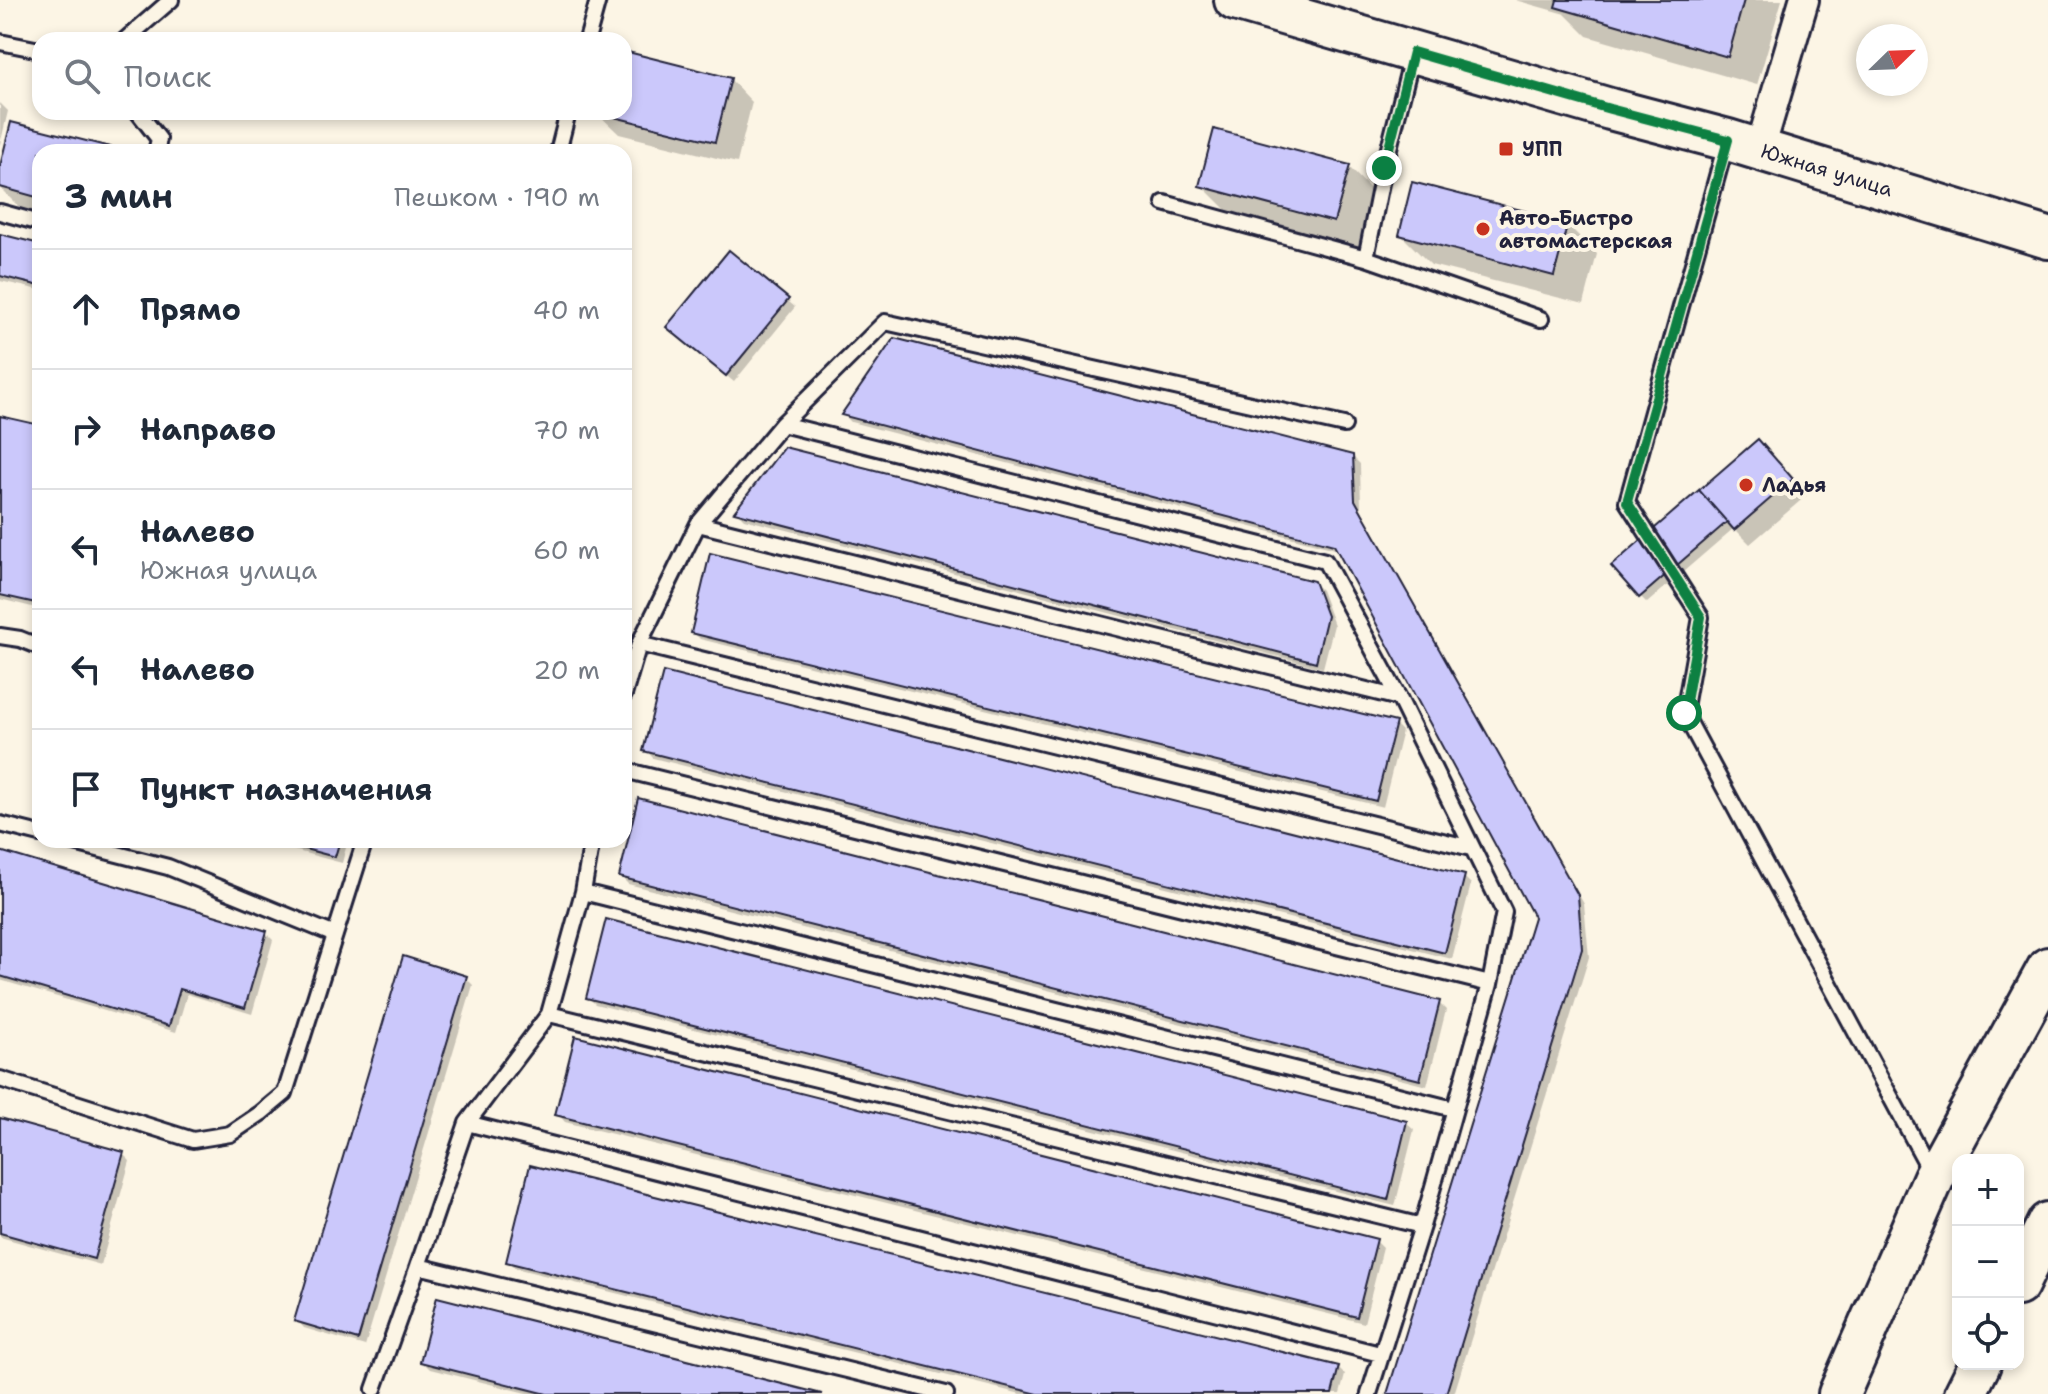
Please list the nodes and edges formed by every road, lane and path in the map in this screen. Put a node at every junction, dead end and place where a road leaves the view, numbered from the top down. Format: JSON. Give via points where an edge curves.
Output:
{"nodes":[{"id":1,"x":171,"y":0,"type":"edge"},
{"id":2,"x":598,"y":0,"type":"edge"},
{"id":3,"x":1235,"y":0,"type":"edge"},
{"id":4,"x":1804,"y":0,"type":"edge"},
{"id":5,"x":134,"y":32,"type":"edge"},
{"id":6,"x":589,"y":32,"type":"edge"},
{"id":7,"x":0,"y":42,"type":"edge"},
{"id":8,"x":32,"y":48,"type":"edge"},
{"id":9,"x":1413,"y":52,"type":"junction"},
{"id":10,"x":144,"y":120,"type":"edge"},
{"id":11,"x":566,"y":120,"type":"edge"},
{"id":12,"x":158,"y":144,"type":"edge"},
{"id":13,"x":560,"y":144,"type":"edge"},
{"id":14,"x":1744,"y":145,"type":"junction"},
{"id":15,"x":1164,"y":203,"type":"dead end"},
{"id":16,"x":0,"y":212,"type":"edge"},
{"id":17,"x":32,"y":221,"type":"edge"},
{"id":18,"x":2048,"y":238,"type":"edge"},
{"id":19,"x":1366,"y":258,"type":"junction"},
{"id":20,"x":1541,"y":319,"type":"dead end"},
{"id":21,"x":782,"y":424,"type":"junction"},
{"id":22,"x":1344,"y":425,"type":"dead end"},
{"id":23,"x":698,"y":524,"type":"junction"},
{"id":24,"x":0,"y":636,"type":"edge"},
{"id":25,"x":32,"y":644,"type":"edge"},
{"id":26,"x":639,"y":644,"type":"junction"},
{"id":27,"x":632,"y":668,"type":"edge"},
{"id":28,"x":1399,"y":698,"type":"junction"},
{"id":29,"x":632,"y":772,"type":"edge"},
{"id":30,"x":0,"y":824,"type":"edge"},
{"id":31,"x":32,"y":832,"type":"edge"},
{"id":32,"x":94,"y":848,"type":"edge"},
{"id":33,"x":362,"y":848,"type":"edge"},
{"id":34,"x":591,"y":848,"type":"edge"},
{"id":35,"x":1471,"y":848,"type":"junction"},
{"id":36,"x":583,"y":892,"type":"junction"},
{"id":37,"x":335,"y":935,"type":"junction"},
{"id":38,"x":2048,"y":968,"type":"edge"},
{"id":39,"x":1490,"y":984,"type":"junction"},
{"id":40,"x":549,"y":1014,"type":"junction"},
{"id":41,"x":0,"y":1079,"type":"edge"},
{"id":42,"x":1454,"y":1109,"type":"junction"},
{"id":43,"x":467,"y":1123,"type":"junction"},
{"id":44,"x":1934,"y":1177,"type":"junction"},
{"id":45,"x":2048,"y":1223,"type":"edge"},
{"id":46,"x":1422,"y":1226,"type":"junction"},
{"id":47,"x":418,"y":1266,"type":"junction"},
{"id":48,"x":2024,"y":1273,"type":"edge"},
{"id":49,"x":1380,"y":1354,"type":"junction"},
{"id":50,"x":1977,"y":1370,"type":"edge"},
{"id":51,"x":374,"y":1389,"type":"dead end"},
{"id":52,"x":946,"y":1394,"type":"edge"},
{"id":53,"x":1369,"y":1394,"type":"edge"},
{"id":54,"x":1839,"y":1394,"type":"edge"},
{"id":55,"x":1965,"y":1394,"type":"edge"}],
"edges":[{"from":1,"to":5,"type":"lane"},
{"from":2,"to":6,"type":"lane"},
{"from":3,"to":9,"type":"main road","name":"Южная улица"},
{"from":4,"to":14,"type":"street"},
{"from":7,"to":8,"type":"lane"},
{"from":9,"to":14,"type":"main road","name":"Южная улица"},
{"from":9,"to":19,"type":"lane"},
{"from":10,"to":12,"type":"lane"},
{"from":11,"to":13,"type":"lane"},
{"from":14,"to":18,"type":"main road","name":"Южная улица"},
{"from":14,"to":44,"type":"lane","via":[[1627,502],[1701,617],[1684,713]]},
{"from":15,"to":19,"type":"lane"},
{"from":16,"to":17,"type":"lane"},
{"from":19,"to":20,"type":"lane"},
{"from":21,"to":22,"type":"lane","via":[[885,322]]},
{"from":21,"to":23,"type":"lane"},
{"from":21,"to":28,"type":"lane","via":[[1325,561]]},
{"from":23,"to":26,"type":"lane"},
{"from":23,"to":28,"type":"lane"},
{"from":24,"to":25,"type":"lane"},
{"from":26,"to":27,"type":"lane"},
{"from":26,"to":35,"type":"lane"},
{"from":28,"to":35,"type":"lane"},
{"from":29,"to":39,"type":"lane"},
{"from":30,"to":31,"type":"lane"},
{"from":32,"to":37,"type":"lane","via":[[168,867]]},
{"from":33,"to":37,"type":"lane"},
{"from":34,"to":36,"type":"lane"},
{"from":35,"to":39,"type":"lane","via":[[1504,912]]},
{"from":36,"to":40,"type":"lane"},
{"from":36,"to":42,"type":"lane"},
{"from":37,"to":41,"type":"lane","via":[[285,1093],[230,1134],[193,1140]]},
{"from":38,"to":44,"type":"main road"},
{"from":39,"to":42,"type":"lane"},
{"from":40,"to":43,"type":"lane"},
{"from":40,"to":46,"type":"lane"},
{"from":42,"to":46,"type":"lane"},
{"from":43,"to":47,"type":"lane"},
{"from":43,"to":49,"type":"lane"},
{"from":44,"to":54,"type":"main road"},
{"from":45,"to":48,"type":"main road"},
{"from":46,"to":49,"type":"lane"},
{"from":47,"to":51,"type":"lane"},
{"from":47,"to":52,"type":"lane"},
{"from":49,"to":53,"type":"lane"},
{"from":50,"to":55,"type":"main road"}]}
